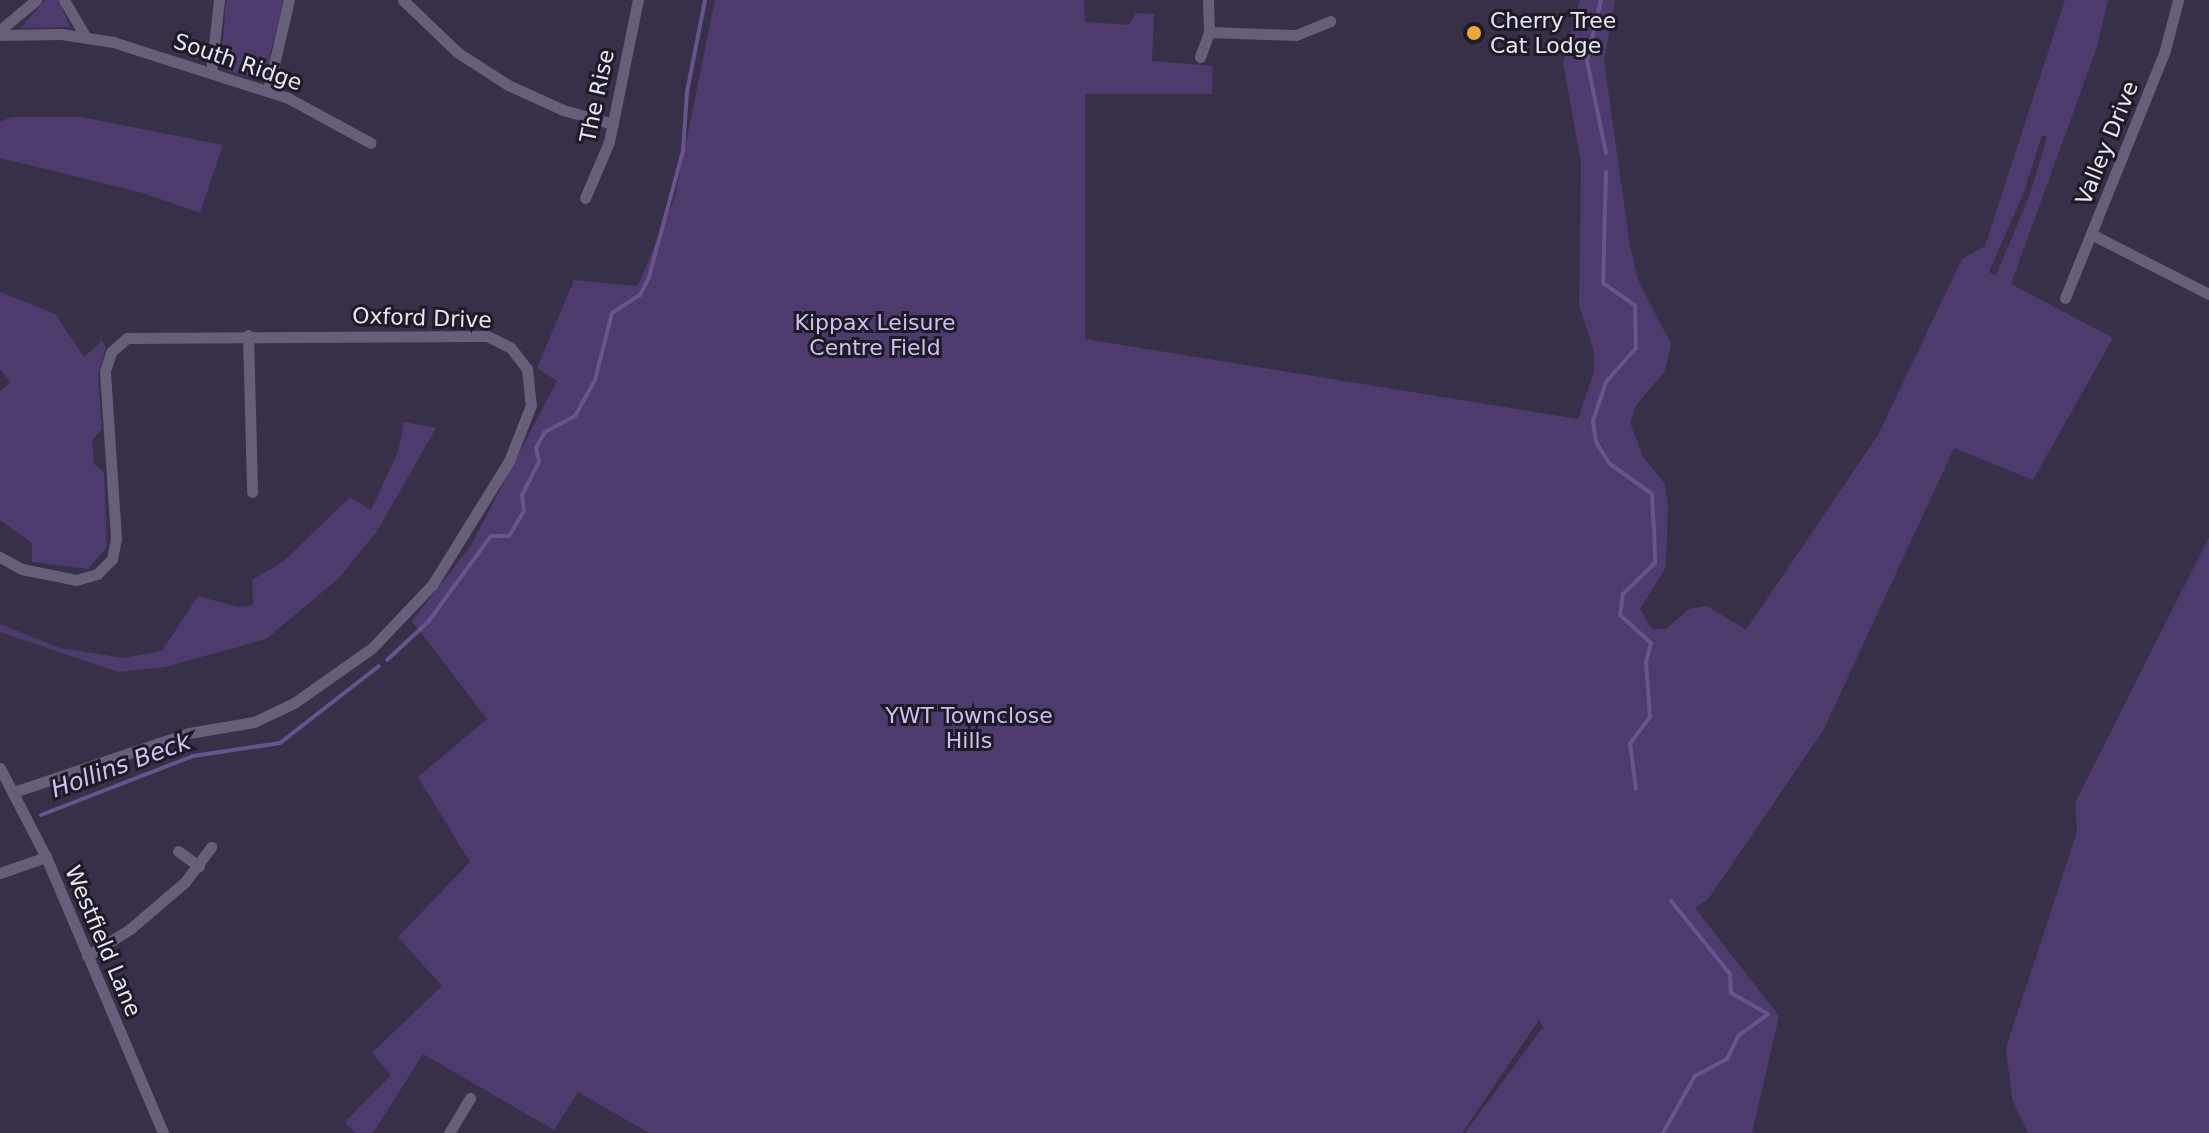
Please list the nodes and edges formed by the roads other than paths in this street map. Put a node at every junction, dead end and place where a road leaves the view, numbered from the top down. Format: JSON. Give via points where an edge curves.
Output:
{"nodes":[{"id":1,"x":36,"y":0,"type":"edge"},
{"id":2,"x":64,"y":0,"type":"edge"},
{"id":3,"x":219,"y":0,"type":"edge"},
{"id":4,"x":289,"y":0,"type":"edge"},
{"id":5,"x":403,"y":0,"type":"edge"},
{"id":6,"x":638,"y":0,"type":"edge"},
{"id":7,"x":1208,"y":0,"type":"edge"},
{"id":8,"x":2178,"y":0,"type":"edge"},
{"id":9,"x":1330,"y":21,"type":"dead end"},
{"id":10,"x":1209,"y":32,"type":"junction"},
{"id":11,"x":0,"y":33,"type":"edge"},
{"id":12,"x":85,"y":36,"type":"junction"},
{"id":13,"x":1200,"y":57,"type":"dead end"},
{"id":14,"x":211,"y":72,"type":"junction"},
{"id":15,"x":268,"y":90,"type":"junction"},
{"id":16,"x":613,"y":124,"type":"junction"},
{"id":17,"x":371,"y":143,"type":"dead end"},
{"id":18,"x":585,"y":198,"type":"dead end"},
{"id":19,"x":2091,"y":234,"type":"junction"},
{"id":20,"x":2209,"y":294,"type":"edge"},
{"id":21,"x":2065,"y":298,"type":"dead end"},
{"id":22,"x":248,"y":335,"type":"junction"},
{"id":23,"x":252,"y":492,"type":"dead end"},
{"id":24,"x":0,"y":557,"type":"edge"},
{"id":25,"x":0,"y":768,"type":"edge"},
{"id":26,"x":14,"y":792,"type":"junction"},
{"id":27,"x":211,"y":847,"type":"dead end"},
{"id":28,"x":178,"y":851,"type":"dead end"},
{"id":29,"x":46,"y":857,"type":"junction"},
{"id":30,"x":199,"y":866,"type":"junction"},
{"id":31,"x":0,"y":873,"type":"edge"},
{"id":32,"x":87,"y":956,"type":"junction"},
{"id":33,"x":470,"y":1098,"type":"dead end"},
{"id":34,"x":163,"y":1133,"type":"edge"},
{"id":35,"x":449,"y":1133,"type":"edge"}],
"edges":[{"from":1,"to":11,"type":"street"},
{"from":2,"to":12,"type":"street"},
{"from":3,"to":14,"type":"street"},
{"from":4,"to":15,"type":"street"},
{"from":5,"to":16,"type":"street","via":[[457,52],[508,85],[563,110]]},
{"from":6,"to":16,"type":"street","name":"The Rise"},
{"from":7,"to":10,"type":"street"},
{"from":8,"to":19,"type":"street","name":"Valley Drive","via":[[2165,50]]},
{"from":9,"to":10,"type":"street","via":[[1296,35]]},
{"from":10,"to":13,"type":"street"},
{"from":11,"to":12,"type":"street","name":"South Ridge"},
{"from":12,"to":14,"type":"street","name":"South Ridge"},
{"from":14,"to":15,"type":"street","name":"South Ridge"},
{"from":15,"to":17,"type":"street","name":"South Ridge"},
{"from":16,"to":18,"type":"street","name":"The Rise"},
{"from":19,"to":20,"type":"street"},
{"from":19,"to":21,"type":"street","name":"Valley Drive"},
{"from":22,"to":23,"type":"street"},
{"from":22,"to":24,"type":"street","name":"Oxford Drive","via":[[137,335],[118,344],[105,371],[116,538],[112,559],[97,574],[76,580],[22,569]]},
{"from":22,"to":26,"type":"street","name":"Oxford Drive","via":[[495,338],[527,369],[529,415],[478,517],[432,585],[372,648],[326,682],[254,722],[189,733]]},
{"from":25,"to":26,"type":"street","name":"Westfield Lane"},
{"from":26,"to":29,"type":"street","name":"Westfield Lane"},
{"from":27,"to":30,"type":"street"},
{"from":28,"to":30,"type":"street"},
{"from":29,"to":31,"type":"street"},
{"from":29,"to":32,"type":"street","name":"Westfield Lane"},
{"from":30,"to":32,"type":"street","via":[[130,929]]},
{"from":32,"to":34,"type":"street","name":"Westfield Lane"},
{"from":33,"to":35,"type":"street"}]}
